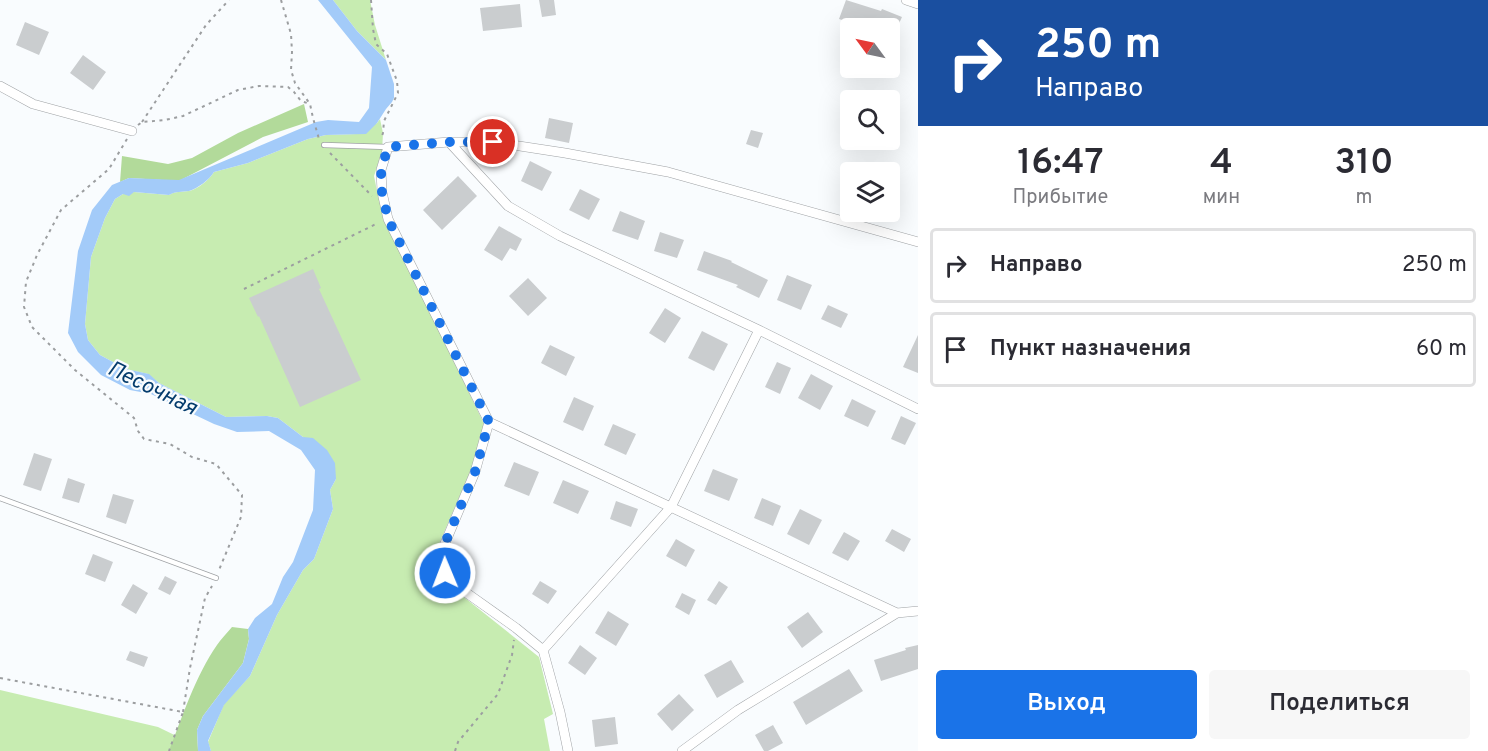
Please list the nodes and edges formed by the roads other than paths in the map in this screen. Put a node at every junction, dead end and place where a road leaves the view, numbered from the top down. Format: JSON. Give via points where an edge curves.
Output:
{"nodes":[{"id":1,"x":906,"y":0,"type":"edge"},
{"id":2,"x":918,"y":4,"type":"edge"},
{"id":3,"x":0,"y":86,"type":"edge"},
{"id":4,"x":132,"y":131,"type":"road end"},
{"id":5,"x":449,"y":142,"type":"junction"},
{"id":6,"x":324,"y":145,"type":"road end"},
{"id":7,"x":388,"y":147,"type":"junction"},
{"id":8,"x":918,"y":242,"type":"edge"},
{"id":9,"x":759,"y":330,"type":"junction"},
{"id":10,"x":918,"y":409,"type":"edge"},
{"id":11,"x":489,"y":422,"type":"junction"},
{"id":12,"x":0,"y":498,"type":"edge"},
{"id":13,"x":671,"y":507,"type":"junction"},
{"id":14,"x":216,"y":578,"type":"road end"},
{"id":15,"x":918,"y":611,"type":"edge"},
{"id":16,"x":897,"y":613,"type":"junction"},
{"id":17,"x":543,"y":650,"type":"junction"},
{"id":18,"x":568,"y":751,"type":"edge"},
{"id":19,"x":682,"y":751,"type":"edge"}],
"edges":[{"from":1,"to":2,"type":"street"},
{"from":3,"to":4,"type":"street","via":[[33,104]]},
{"from":5,"to":7,"type":"street"},
{"from":5,"to":8,"type":"street","via":[[493,142],[668,172]]},
{"from":5,"to":9,"type":"street","via":[[508,206],[560,236]]},
{"from":6,"to":7,"type":"lane"},
{"from":7,"to":11,"type":"street","via":[[381,170],[388,219]]},
{"from":9,"to":10,"type":"street"},
{"from":9,"to":13,"type":"street"},
{"from":11,"to":13,"type":"street"},
{"from":11,"to":17,"type":"street","via":[[475,472],[443,548],[445,573],[454,585]]},
{"from":12,"to":14,"type":"lane"},
{"from":13,"to":16,"type":"street"},
{"from":13,"to":17,"type":"street"},
{"from":15,"to":16,"type":"street"},
{"from":16,"to":19,"type":"street","via":[[738,710]]},
{"from":17,"to":18,"type":"street"}]}
